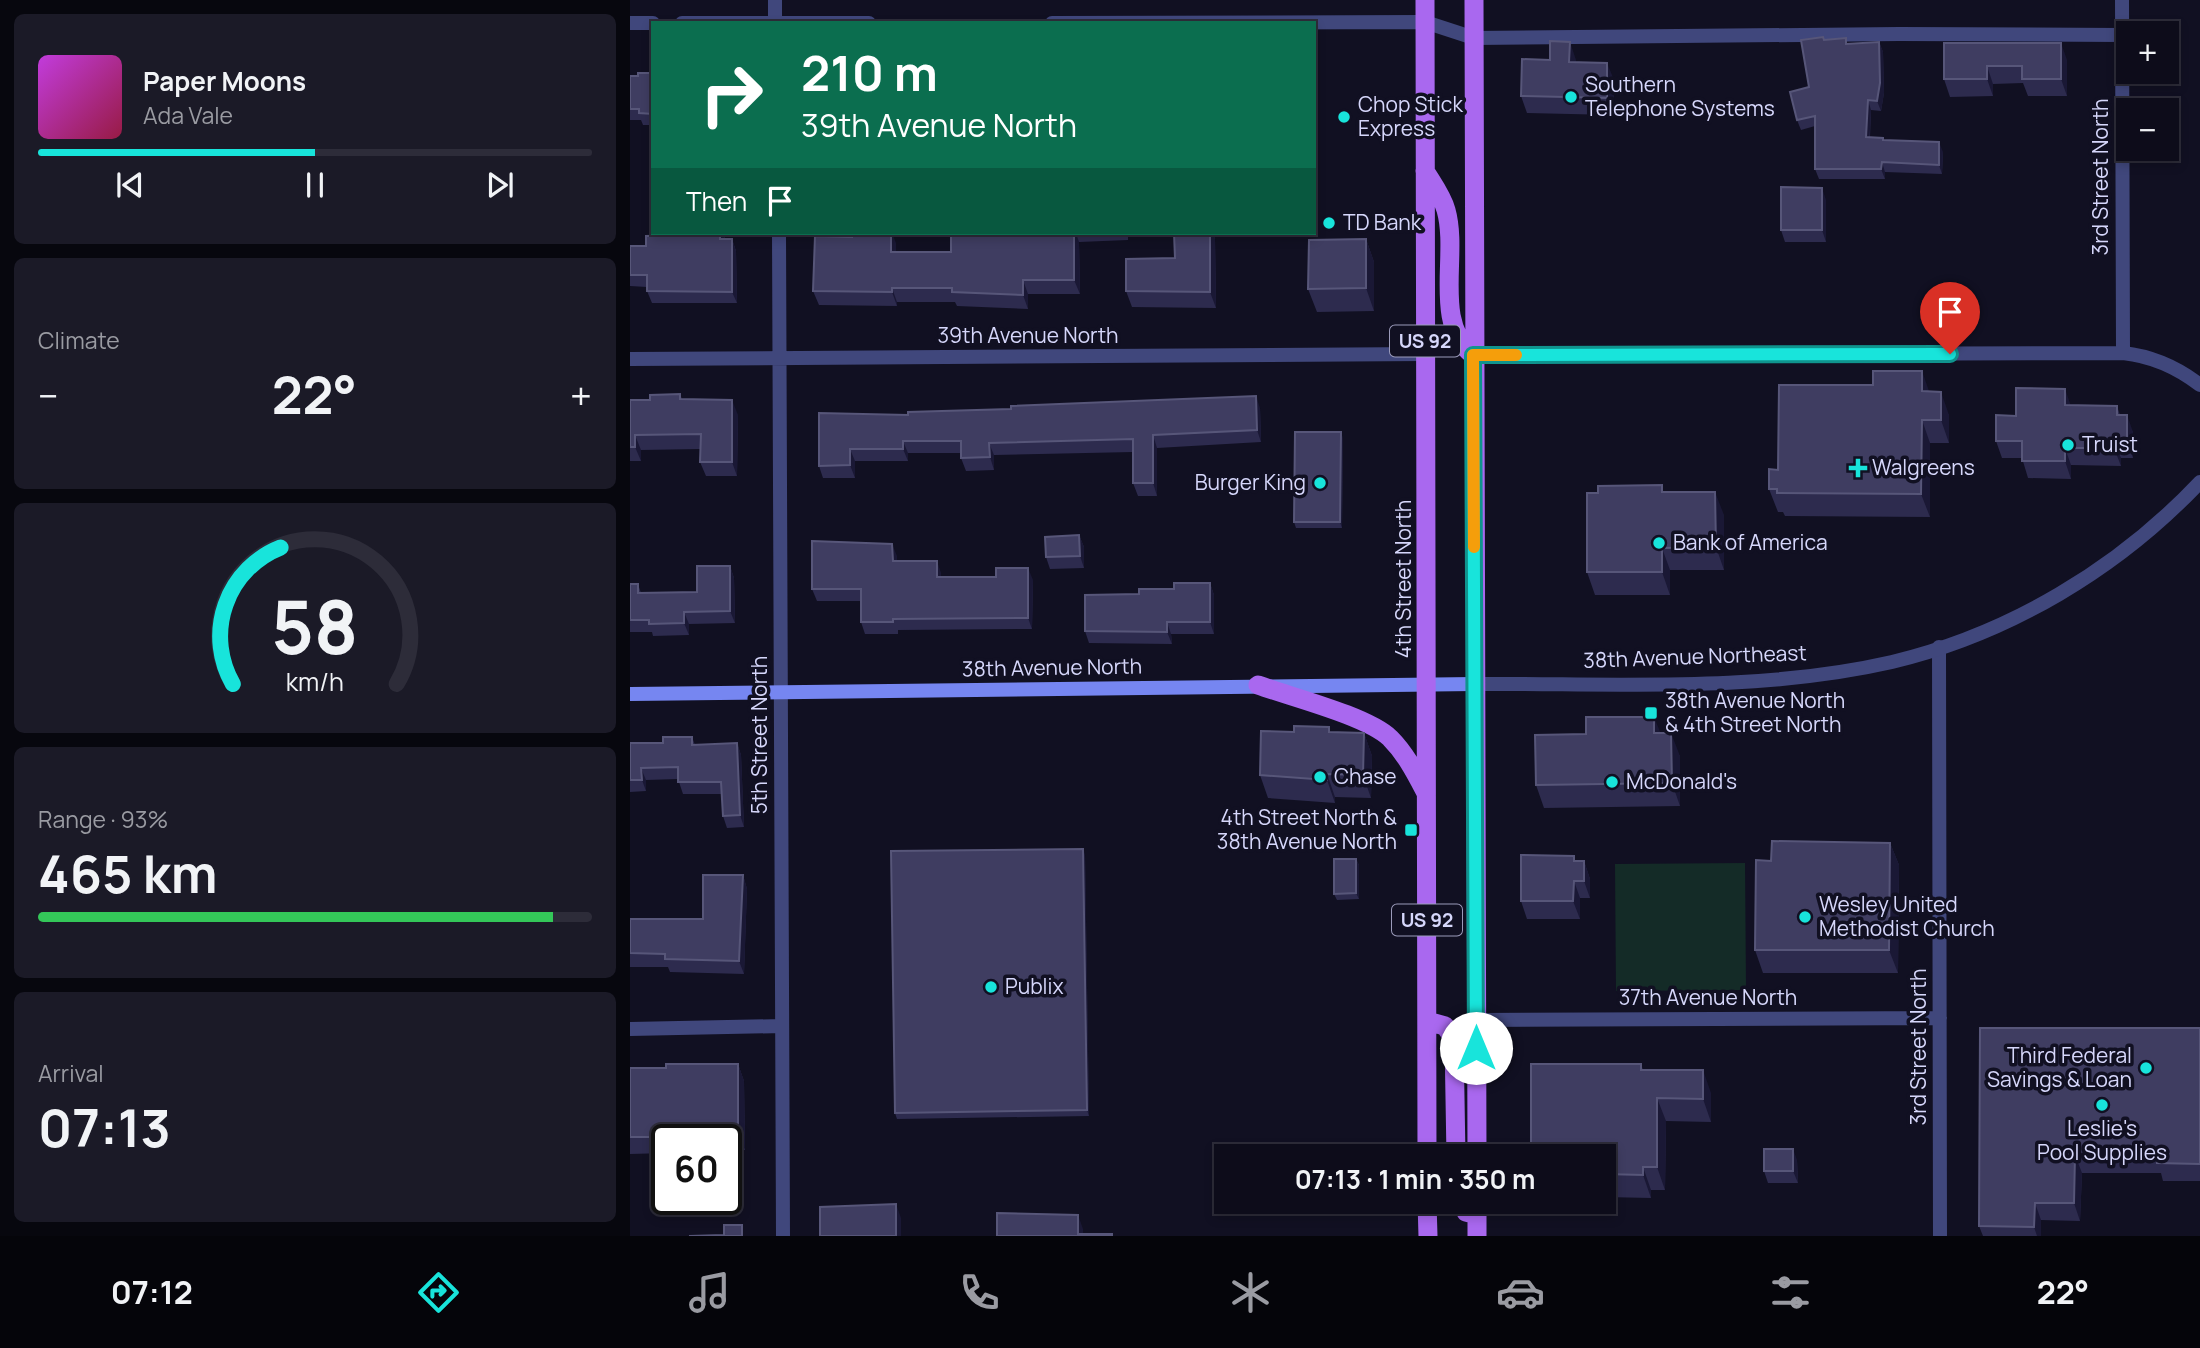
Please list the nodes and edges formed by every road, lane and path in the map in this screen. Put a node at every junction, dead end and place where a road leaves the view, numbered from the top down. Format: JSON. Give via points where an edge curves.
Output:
{"nodes":[{"id":1,"x":775,"y":0,"type":"edge"},
{"id":2,"x":1425,"y":0,"type":"edge"},
{"id":3,"x":1474,"y":0,"type":"edge"},
{"id":4,"x":2122,"y":0,"type":"edge"},
{"id":5,"x":775,"y":21,"type":"edge"},
{"id":6,"x":2122,"y":21,"type":"edge"},
{"id":7,"x":1316,"y":22,"type":"edge"},
{"id":8,"x":1425,"y":22,"type":"junction"},
{"id":9,"x":630,"y":23,"type":"edge"},
{"id":10,"x":651,"y":23,"type":"edge"},
{"id":11,"x":2116,"y":35,"type":"edge"},
{"id":12,"x":1474,"y":38,"type":"junction"},
{"id":13,"x":2122,"y":84,"type":"edge"},
{"id":14,"x":1425,"y":170,"type":"junction"},
{"id":15,"x":779,"y":235,"type":"edge"},
{"id":16,"x":2123,"y":353,"type":"junction"},
{"id":17,"x":1425,"y":354,"type":"junction"},
{"id":18,"x":1473,"y":355,"type":"junction"},
{"id":19,"x":780,"y":358,"type":"junction"},
{"id":20,"x":630,"y":359,"type":"edge"},
{"id":21,"x":2200,"y":385,"type":"edge"},
{"id":22,"x":2200,"y":482,"type":"edge"},
{"id":23,"x":1939,"y":647,"type":"junction"},
{"id":24,"x":1428,"y":683,"type":"junction"},
{"id":25,"x":1474,"y":684,"type":"junction"},
{"id":26,"x":1258,"y":685,"type":"junction"},
{"id":27,"x":781,"y":692,"type":"junction"},
{"id":28,"x":630,"y":694,"type":"edge"},
{"id":29,"x":1427,"y":795,"type":"junction"},
{"id":30,"x":1940,"y":1018,"type":"junction"},
{"id":31,"x":1476,"y":1020,"type":"junction"},
{"id":32,"x":1427,"y":1021,"type":"junction"},
{"id":33,"x":782,"y":1026,"type":"junction"},
{"id":34,"x":630,"y":1029,"type":"edge"},
{"id":35,"x":1427,"y":1144,"type":"edge"},
{"id":36,"x":1456,"y":1144,"type":"edge"},
{"id":37,"x":1477,"y":1144,"type":"edge"},
{"id":38,"x":1427,"y":1214,"type":"edge"},
{"id":39,"x":1477,"y":1214,"type":"edge"},
{"id":40,"x":783,"y":1236,"type":"edge"},
{"id":41,"x":1428,"y":1236,"type":"edge"},
{"id":42,"x":1477,"y":1236,"type":"edge"},
{"id":43,"x":1940,"y":1236,"type":"edge"}],
"edges":[{"from":1,"to":5,"type":"street"},
{"from":2,"to":8,"type":"main road","name":"4th Street North","number":"US 92"},
{"from":3,"to":12,"type":"main road","number":"US 92"},
{"from":4,"to":6,"type":"street","name":"3rd Street North"},
{"from":7,"to":8,"type":"street"},
{"from":8,"to":12,"type":"street"},
{"from":8,"to":14,"type":"main road","name":"4th Street North","number":"US 92"},
{"from":9,"to":10,"type":"street"},
{"from":11,"to":12,"type":"street"},
{"from":12,"to":18,"type":"main road","number":"US 92"},
{"from":13,"to":16,"type":"street","name":"3rd Street North"},
{"from":14,"to":17,"type":"main road","name":"4th Street North","number":"US 92"},
{"from":14,"to":18,"type":"main road","via":[[1446,209],[1454,335]]},
{"from":15,"to":19,"type":"street","name":"5th Street North"},
{"from":16,"to":18,"type":"street"},
{"from":16,"to":21,"type":"street","via":[[2144,355]]},
{"from":17,"to":19,"type":"street","name":"39th Avenue North"},
{"from":17,"to":24,"type":"main road","name":"4th Street North","number":"US 92"},
{"from":18,"to":25,"type":"main road","number":"US 92"},
{"from":19,"to":20,"type":"street","name":"39th Avenue North"},
{"from":19,"to":27,"type":"street","name":"5th Street North"},
{"from":22,"to":23,"type":"street","name":"38th Avenue Northeast","via":[[2148,531],[2092,574],[1993,628]]},
{"from":23,"to":25,"type":"street","name":"38th Avenue Northeast","via":[[1894,662],[1798,676],[1701,683]]},
{"from":23,"to":30,"type":"street","name":"3rd Street North"},
{"from":24,"to":25,"type":"main road","name":"38th Avenue North"},
{"from":24,"to":26,"type":"main road","name":"38th Avenue North"},
{"from":24,"to":29,"type":"main road","name":"4th Street North","number":"US 92"},
{"from":25,"to":31,"type":"main road","number":"US 92"},
{"from":26,"to":27,"type":"main road","name":"38th Avenue North"},
{"from":26,"to":29,"type":"main road","via":[[1366,723],[1389,737],[1408,759]]},
{"from":27,"to":28,"type":"main road","name":"38th Avenue North"},
{"from":27,"to":33,"type":"street","name":"5th Street North"},
{"from":29,"to":32,"type":"main road","name":"4th Street North","number":"US 92"},
{"from":30,"to":31,"type":"street","name":"37th Avenue North"},
{"from":30,"to":43,"type":"street","name":"3rd Street North"},
{"from":31,"to":37,"type":"main road","number":"US 92"},
{"from":32,"to":35,"type":"main road","name":"4th Street North","number":"US 92"},
{"from":32,"to":36,"type":"main road","via":[[1445,1026],[1454,1039]]},
{"from":33,"to":34,"type":"street"},
{"from":33,"to":40,"type":"street","name":"5th Street North"},
{"from":38,"to":41,"type":"main road"},
{"from":39,"to":42,"type":"main road"}]}
